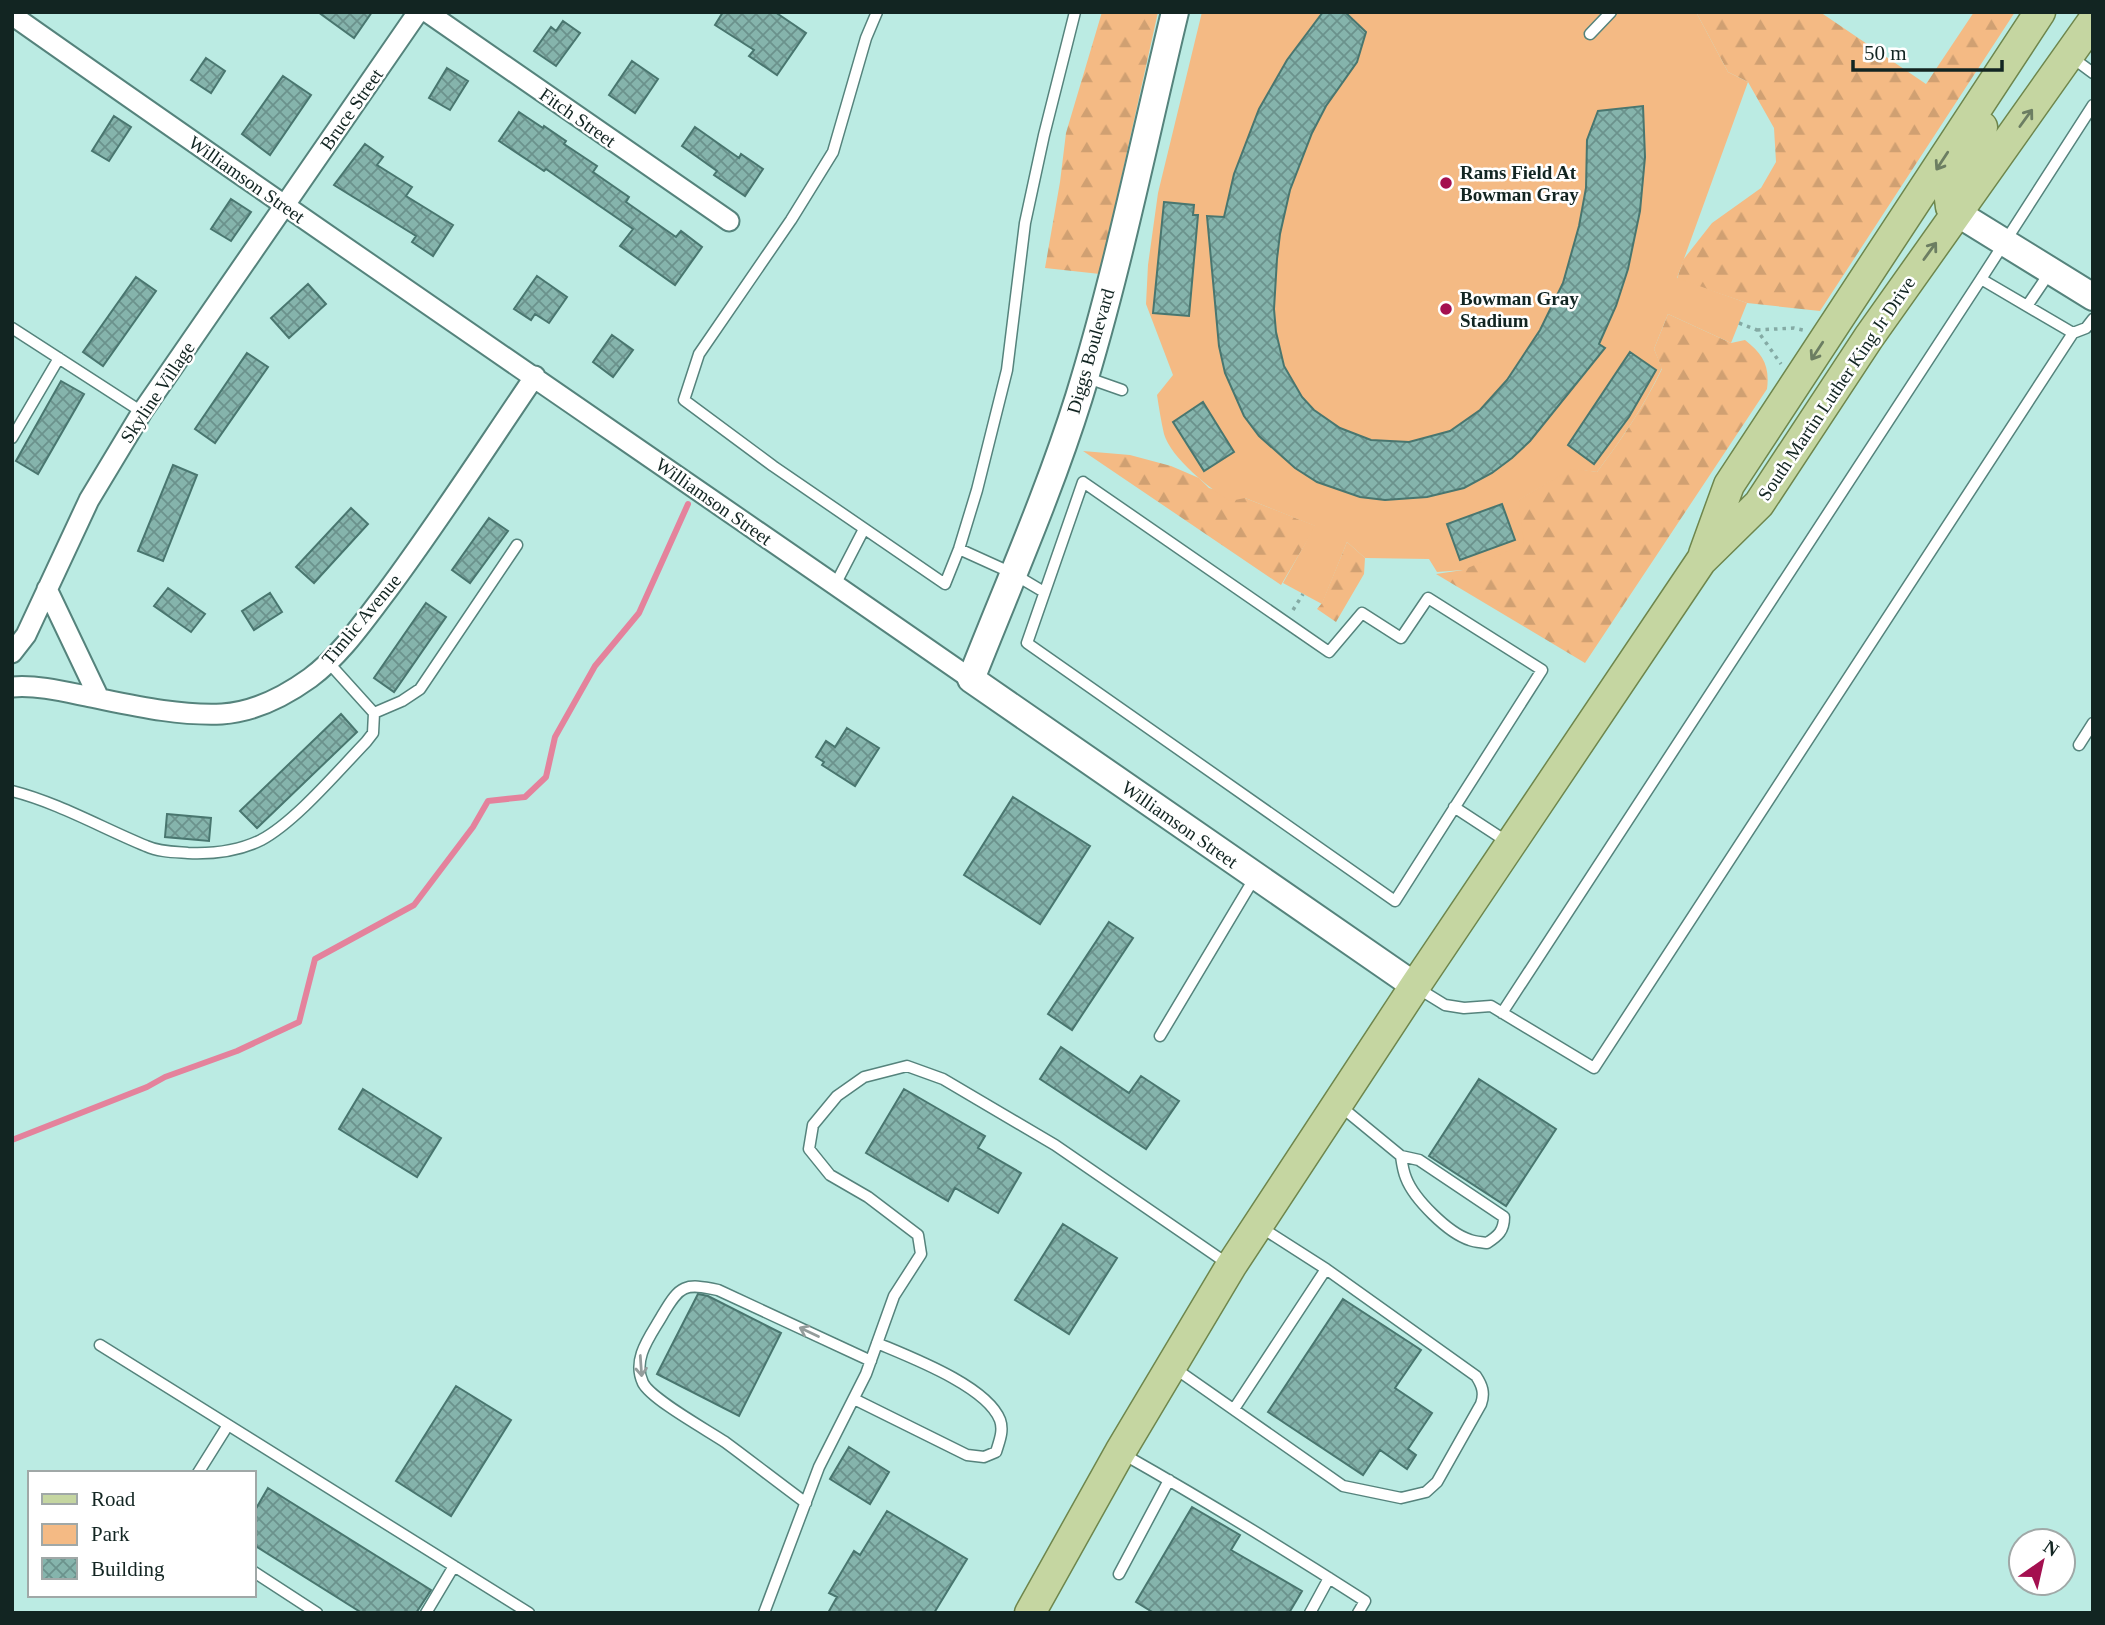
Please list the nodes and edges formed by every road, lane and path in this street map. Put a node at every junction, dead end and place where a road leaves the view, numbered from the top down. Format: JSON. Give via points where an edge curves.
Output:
{"nodes":[{"id":1,"x":418,"y":12,"type":"edge"},
{"id":2,"x":427,"y":12,"type":"edge"},
{"id":3,"x":877,"y":12,"type":"edge"},
{"id":4,"x":1075,"y":12,"type":"edge"},
{"id":5,"x":1175,"y":12,"type":"edge"},
{"id":6,"x":1611,"y":12,"type":"edge"},
{"id":7,"x":2040,"y":12,"type":"edge"},
{"id":8,"x":12,"y":15,"type":"edge"},
{"id":9,"x":2093,"y":21,"type":"edge"},
{"id":10,"x":1590,"y":34,"type":"dead end"},
{"id":11,"x":2020,"y":42,"type":"junction"},
{"id":12,"x":2081,"y":64,"type":"edge"},
{"id":13,"x":2093,"y":105,"type":"edge"},
{"id":14,"x":284,"y":206,"type":"junction"},
{"id":15,"x":1957,"y":213,"type":"junction"},
{"id":16,"x":729,"y":221,"type":"dead end"},
{"id":17,"x":2005,"y":243,"type":"junction"},
{"id":18,"x":2050,"y":271,"type":"junction"},
{"id":19,"x":1981,"y":279,"type":"junction"},
{"id":20,"x":2093,"y":297,"type":"edge"},
{"id":21,"x":2027,"y":306,"type":"junction"},
{"id":22,"x":2093,"y":319,"type":"edge"},
{"id":23,"x":1739,"y":323,"type":"dead end"},
{"id":24,"x":12,"y":328,"type":"edge"},
{"id":25,"x":1757,"y":330,"type":"junction"},
{"id":26,"x":1808,"y":333,"type":"dead end"},
{"id":27,"x":2073,"y":333,"type":"junction"},
{"id":28,"x":59,"y":358,"type":"junction"},
{"id":29,"x":1785,"y":369,"type":"dead end"},
{"id":30,"x":535,"y":376,"type":"junction"},
{"id":31,"x":1085,"y":377,"type":"junction"},
{"id":32,"x":1122,"y":390,"type":"dead end"},
{"id":33,"x":142,"y":412,"type":"junction"},
{"id":34,"x":12,"y":438,"type":"edge"},
{"id":35,"x":864,"y":529,"type":"junction"},
{"id":36,"x":517,"y":545,"type":"dead end"},
{"id":37,"x":959,"y":549,"type":"junction"},
{"id":38,"x":1701,"y":561,"type":"junction"},
{"id":39,"x":1012,"y":573,"type":"junction"},
{"id":40,"x":835,"y":585,"type":"junction"},
{"id":41,"x":47,"y":589,"type":"junction"},
{"id":42,"x":1044,"y":592,"type":"junction"},
{"id":43,"x":12,"y":653,"type":"edge"},
{"id":44,"x":328,"y":662,"type":"junction"},
{"id":45,"x":971,"y":679,"type":"junction"},
{"id":46,"x":12,"y":687,"type":"edge"},
{"id":47,"x":99,"y":698,"type":"junction"},
{"id":48,"x":374,"y":713,"type":"junction"},
{"id":49,"x":2093,"y":723,"type":"edge"},
{"id":50,"x":2079,"y":745,"type":"dead end"},
{"id":51,"x":12,"y":791,"type":"edge"},
{"id":52,"x":1454,"y":807,"type":"junction"},
{"id":53,"x":1511,"y":844,"type":"junction"},
{"id":54,"x":1256,"y":876,"type":"junction"},
{"id":55,"x":1415,"y":986,"type":"junction"},
{"id":56,"x":1502,"y":1013,"type":"junction"},
{"id":57,"x":1160,"y":1036,"type":"dead end"},
{"id":58,"x":1339,"y":1105,"type":"junction"},
{"id":59,"x":1401,"y":1156,"type":"junction"},
{"id":60,"x":1258,"y":1225,"type":"junction"},
{"id":61,"x":1231,"y":1266,"type":"junction"},
{"id":62,"x":1326,"y":1269,"type":"junction"},
{"id":63,"x":877,"y":1343,"type":"junction"},
{"id":64,"x":100,"y":1345,"type":"dead end"},
{"id":65,"x":871,"y":1361,"type":"junction"},
{"id":66,"x":1170,"y":1365,"type":"junction"},
{"id":67,"x":854,"y":1399,"type":"junction"},
{"id":68,"x":1234,"y":1409,"type":"junction"},
{"id":69,"x":228,"y":1425,"type":"junction"},
{"id":70,"x":1120,"y":1452,"type":"junction"},
{"id":71,"x":199,"y":1471,"type":"edge"},
{"id":72,"x":1169,"y":1480,"type":"junction"},
{"id":73,"x":806,"y":1503,"type":"junction"},
{"id":74,"x":454,"y":1566,"type":"junction"},
{"id":75,"x":256,"y":1573,"type":"edge"},
{"id":76,"x":1119,"y":1574,"type":"dead end"},
{"id":77,"x":1329,"y":1578,"type":"junction"},
{"id":78,"x":317,"y":1613,"type":"edge"},
{"id":79,"x":426,"y":1613,"type":"edge"},
{"id":80,"x":529,"y":1613,"type":"edge"},
{"id":81,"x":764,"y":1613,"type":"edge"},
{"id":82,"x":1030,"y":1613,"type":"edge"},
{"id":83,"x":1310,"y":1613,"type":"edge"},
{"id":84,"x":1358,"y":1613,"type":"edge"}],
"edges":[{"from":1,"to":14,"type":"street","name":"Bruce Street"},
{"from":2,"to":16,"type":"street","name":"Fitch Street"},
{"from":3,"to":35,"type":"lane","via":[[832,152],[699,354],[684,400]]},
{"from":4,"to":37,"type":"lane","via":[[1025,223],[1007,370]]},
{"from":5,"to":31,"type":"street","name":"Diggs Boulevard"},
{"from":6,"to":10,"type":"lane"},
{"from":7,"to":11,"type":"main road","name":"South Martin Luther King Jr Drive"},
{"from":8,"to":14,"type":"street","name":"Williamson Street"},
{"from":9,"to":12,"type":"main road","name":"South Martin Luther King Jr Drive"},
{"from":11,"to":15,"type":"main road","via":[[1949,191],[1951,207]]},
{"from":11,"to":38,"type":"main road","name":"South Martin Luther King Jr Drive","one_way":true,"via":[[1729,485]]},
{"from":15,"to":12,"type":"main road","name":"South Martin Luther King Jr Drive","one_way":true},
{"from":13,"to":17,"type":"lane"},
{"from":14,"to":30,"type":"street","name":"Williamson Street"},
{"from":14,"to":33,"type":"street","name":"Skyline Village"},
{"from":15,"to":17,"type":"street"},
{"from":38,"to":15,"type":"main road","name":"South Martin Luther King Jr Drive","one_way":true,"via":[[1759,504]]},
{"from":17,"to":18,"type":"street"},
{"from":17,"to":19,"type":"lane"},
{"from":18,"to":20,"type":"street"},
{"from":18,"to":21,"type":"lane"},
{"from":19,"to":21,"type":"lane"},
{"from":19,"to":56,"type":"lane"},
{"from":21,"to":27,"type":"lane"},
{"from":22,"to":27,"type":"lane"},
{"from":23,"to":25,"type":"path"},
{"from":24,"to":28,"type":"lane"},
{"from":25,"to":26,"type":"path","via":[[1794,328]]},
{"from":25,"to":29,"type":"path"},
{"from":27,"to":56,"type":"lane","via":[[1594,1068]]},
{"from":28,"to":33,"type":"lane"},
{"from":28,"to":34,"type":"lane"},
{"from":30,"to":40,"type":"street","name":"Williamson Street"},
{"from":30,"to":44,"type":"street","name":"Timlic Avenue","via":[[405,567]]},
{"from":31,"to":32,"type":"lane"},
{"from":31,"to":39,"type":"street","name":"Diggs Boulevard"},
{"from":33,"to":41,"type":"street","name":"Skyline Village","via":[[89,500]]},
{"from":35,"to":37,"type":"lane","via":[[945,584]]},
{"from":35,"to":40,"type":"lane"},
{"from":36,"to":48,"type":"lane","via":[[420,689]]},
{"from":37,"to":39,"type":"lane"},
{"from":38,"to":53,"type":"main road"},
{"from":39,"to":42,"type":"lane"},
{"from":39,"to":45,"type":"street","name":"Diggs Boulevard"},
{"from":40,"to":45,"type":"street","name":"Williamson Street"},
{"from":41,"to":43,"type":"street","via":[[26,635]]},
{"from":41,"to":47,"type":"street"},
{"from":42,"to":52,"type":"lane","via":[[1027,643],[1395,901]]},
{"from":42,"to":52,"type":"lane","via":[[1083,482],[1329,652],[1362,612],[1401,638],[1428,598],[1542,670]]},
{"from":44,"to":47,"type":"street","name":"Timlic Avenue","via":[[280,696],[227,713],[155,709]]},
{"from":44,"to":48,"type":"lane"},
{"from":45,"to":54,"type":"street","name":"Williamson Street"},
{"from":46,"to":47,"type":"street","name":"Timlic Avenue"},
{"from":48,"to":51,"type":"lane","via":[[373,733],[366,742],[291,818],[261,840],[226,851],[205,854],[148,848]]},
{"from":49,"to":50,"type":"lane"},
{"from":52,"to":53,"type":"lane"},
{"from":53,"to":55,"type":"main road"},
{"from":54,"to":55,"type":"street","name":"Williamson Street"},
{"from":54,"to":57,"type":"lane"},
{"from":55,"to":56,"type":"lane","via":[[1445,1005],[1491,1006]]},
{"from":55,"to":58,"type":"main road"},
{"from":58,"to":59,"type":"lane"},
{"from":58,"to":60,"type":"main road"},
{"from":59,"to":59,"type":"lane","via":[[1404,1175],[1426,1208],[1468,1240],[1487,1243],[1497,1237],[1504,1217],[1419,1160]]},
{"from":60,"to":61,"type":"main road"},
{"from":60,"to":62,"type":"lane"},
{"from":61,"to":63,"type":"lane","via":[[1055,1145],[943,1079],[907,1066],[864,1077],[837,1096],[813,1125],[809,1149],[830,1175],[869,1197],[918,1235],[921,1254],[894,1296]]},
{"from":61,"to":66,"type":"main road"},
{"from":62,"to":68,"type":"lane"},
{"from":62,"to":68,"type":"lane","via":[[1481,1384],[1483,1398],[1437,1482],[1426,1492],[1401,1498],[1343,1486]]},
{"from":63,"to":65,"type":"lane"},
{"from":63,"to":67,"type":"lane","via":[[977,1393],[1000,1420],[996,1452],[984,1457],[967,1455]]},
{"from":64,"to":69,"type":"lane"},
{"from":65,"to":67,"type":"lane"},
{"from":65,"to":73,"type":"lane","one_way":true,"via":[[718,1290],[698,1286],[676,1293],[640,1353],[643,1383],[653,1394]]},
{"from":66,"to":68,"type":"lane"},
{"from":66,"to":70,"type":"main road"},
{"from":67,"to":73,"type":"lane"},
{"from":69,"to":71,"type":"lane"},
{"from":69,"to":74,"type":"lane"},
{"from":70,"to":72,"type":"lane"},
{"from":70,"to":82,"type":"main road"},
{"from":72,"to":76,"type":"lane"},
{"from":72,"to":77,"type":"lane"},
{"from":73,"to":81,"type":"lane"},
{"from":74,"to":79,"type":"lane"},
{"from":74,"to":80,"type":"lane"},
{"from":75,"to":78,"type":"lane"},
{"from":77,"to":83,"type":"lane"},
{"from":77,"to":84,"type":"lane","via":[[1365,1601]]}]}
